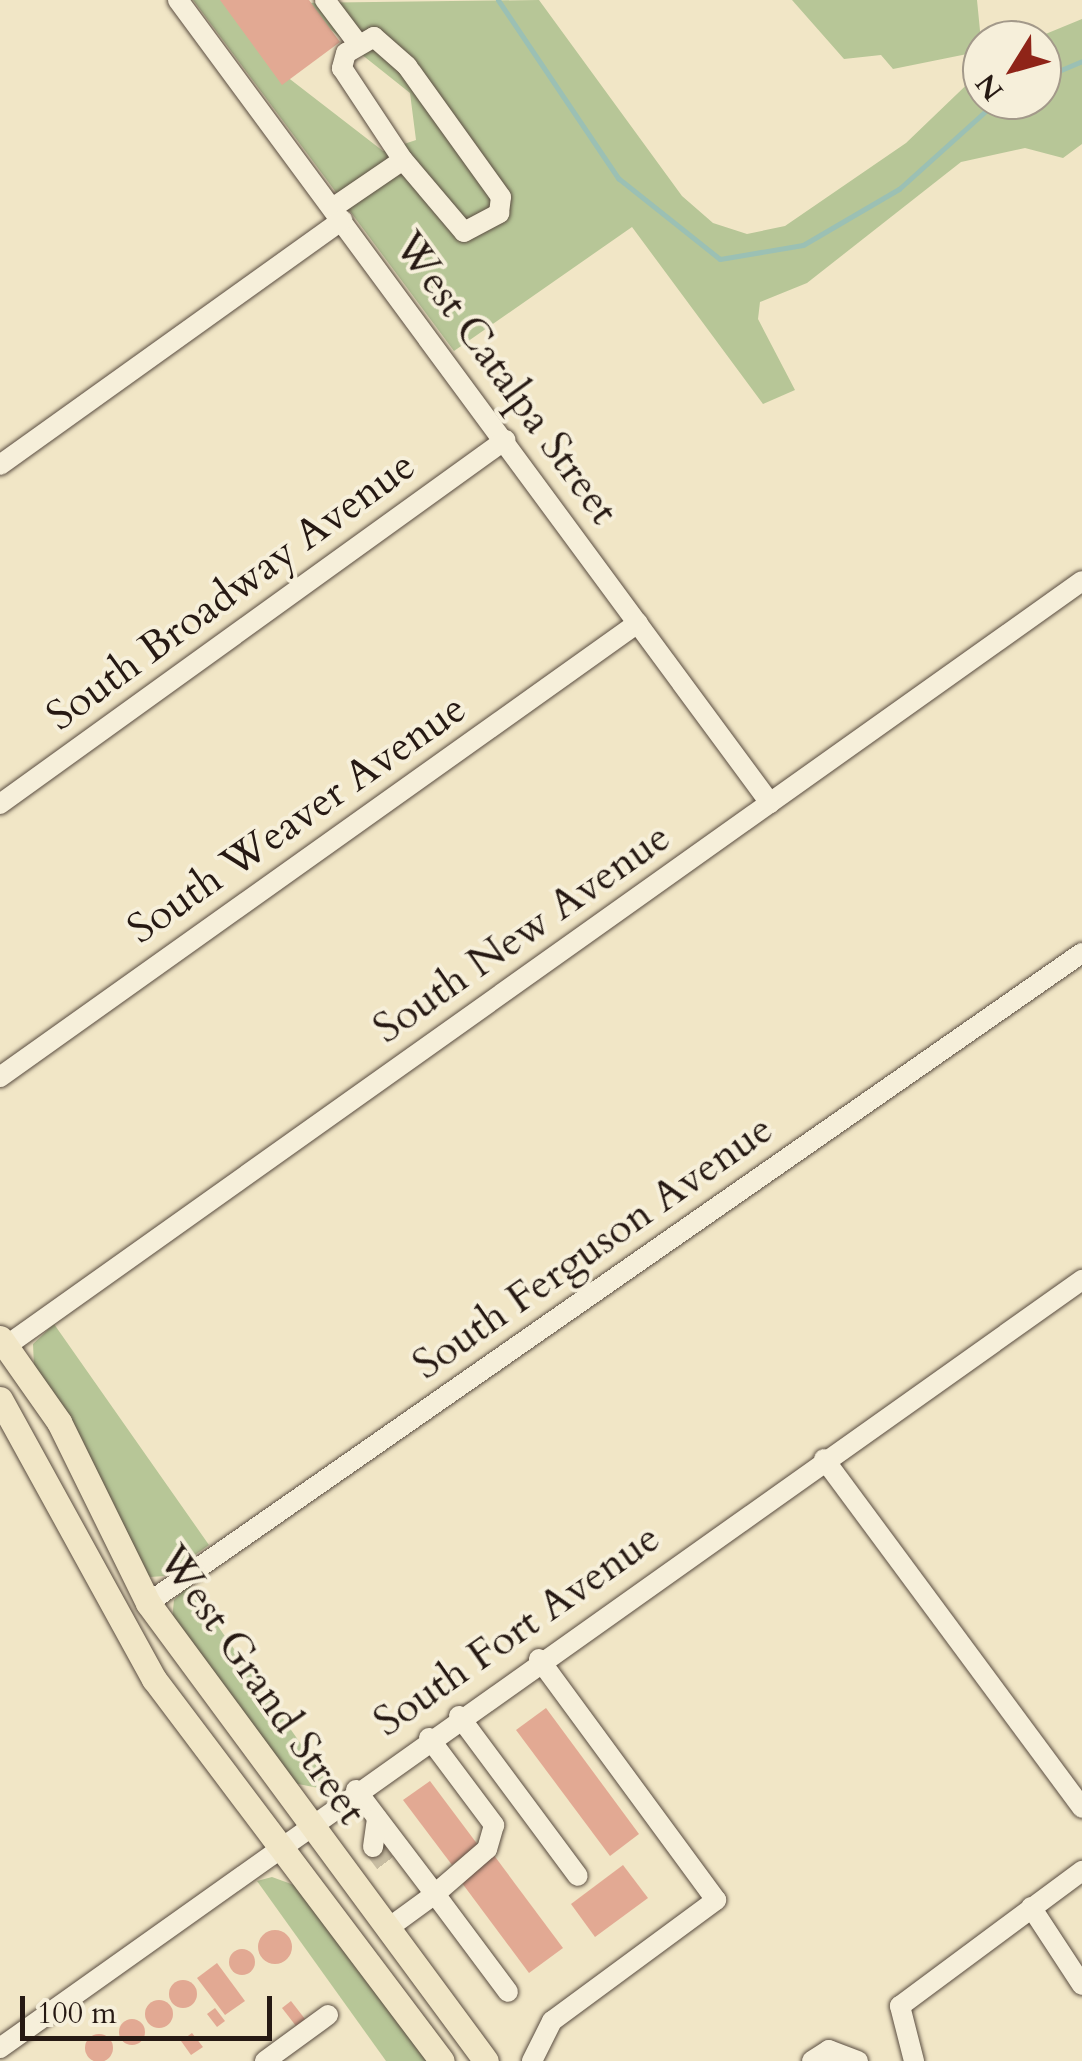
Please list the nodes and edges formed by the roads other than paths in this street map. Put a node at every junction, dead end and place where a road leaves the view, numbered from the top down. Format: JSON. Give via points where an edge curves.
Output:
{"nodes":[{"id":1,"x":178,"y":0,"type":"edge"},
{"id":2,"x":325,"y":0,"type":"edge"},
{"id":3,"x":360,"y":45,"type":"junction"},
{"id":4,"x":403,"y":160,"type":"junction"},
{"id":5,"x":338,"y":213,"type":"junction"},
{"id":6,"x":505,"y":440,"type":"junction"},
{"id":7,"x":0,"y":464,"type":"edge"},
{"id":8,"x":1082,"y":581,"type":"edge"},
{"id":9,"x":638,"y":623,"type":"junction"},
{"id":10,"x":770,"y":802,"type":"junction"},
{"id":11,"x":0,"y":804,"type":"edge"},
{"id":12,"x":1082,"y":953,"type":"edge"},
{"id":13,"x":0,"y":1077,"type":"edge"},
{"id":14,"x":1082,"y":1280,"type":"edge"},
{"id":15,"x":3,"y":1342,"type":"edge"},
{"id":16,"x":0,"y":1399,"type":"edge"},
{"id":17,"x":10,"y":1433,"type":"edge"},
{"id":18,"x":824,"y":1459,"type":"junction"},
{"id":19,"x":148,"y":1602,"type":"junction"},
{"id":20,"x":539,"y":1659,"type":"junction"},
{"id":21,"x":458,"y":1716,"type":"junction"},
{"id":22,"x":429,"y":1738,"type":"junction"},
{"id":23,"x":356,"y":1790,"type":"junction"},
{"id":24,"x":1082,"y":1808,"type":"edge"},
{"id":25,"x":377,"y":1818,"type":"junction"},
{"id":26,"x":308,"y":1824,"type":"junction"},
{"id":27,"x":280,"y":1845,"type":"junction"},
{"id":28,"x":373,"y":1847,"type":"dead end"},
{"id":29,"x":389,"y":1868,"type":"tunnel mouth"},
{"id":30,"x":1082,"y":1871,"type":"edge"},
{"id":31,"x":418,"y":1872,"type":"junction"},
{"id":32,"x":578,"y":1876,"type":"dead end"},
{"id":33,"x":435,"y":1894,"type":"junction"},
{"id":34,"x":1030,"y":1907,"type":"junction"},
{"id":35,"x":388,"y":1929,"type":"junction"},
{"id":36,"x":1082,"y":1986,"type":"edge"},
{"id":37,"x":508,"y":1992,"type":"dead end"},
{"id":38,"x":328,"y":2015,"type":"dead end"},
{"id":39,"x":0,"y":2048,"type":"edge"},
{"id":40,"x":265,"y":2061,"type":"edge"},
{"id":41,"x":442,"y":2061,"type":"edge"},
{"id":42,"x":486,"y":2061,"type":"edge"},
{"id":43,"x":532,"y":2061,"type":"edge"},
{"id":44,"x":812,"y":2061,"type":"edge"},
{"id":45,"x":858,"y":2061,"type":"edge"},
{"id":46,"x":914,"y":2061,"type":"edge"}],
"edges":[{"from":1,"to":5,"type":"street","name":"West Catalpa Street"},
{"from":2,"to":3,"type":"street"},
{"from":3,"to":4,"type":"street","via":[[342,68]]},
{"from":3,"to":4,"type":"street","via":[[374,37],[388,43],[501,197],[499,213],[464,232]]},
{"from":4,"to":5,"type":"street"},
{"from":5,"to":6,"type":"street","name":"West Catalpa Street"},
{"from":5,"to":7,"type":"street"},
{"from":6,"to":9,"type":"street","name":"West Catalpa Street"},
{"from":6,"to":11,"type":"street","name":"South Broadway Avenue"},
{"from":8,"to":10,"type":"street","name":"South New Avenue"},
{"from":9,"to":10,"type":"street","name":"West Catalpa Street"},
{"from":9,"to":13,"type":"street","name":"South Weaver Avenue"},
{"from":10,"to":15,"type":"street","name":"South New Avenue"},
{"from":12,"to":19,"type":"street","name":"South Ferguson Avenue"},
{"from":14,"to":18,"type":"street","name":"South Fort Avenue"},
{"from":15,"to":19,"type":"main road","name":"West Grand Street","via":[[58,1422]]},
{"from":16,"to":17,"type":"main road","name":"West Grand Street"},
{"from":17,"to":27,"type":"main road","name":"West Grand Street","via":[[154,1680]]},
{"from":18,"to":20,"type":"street","name":"South Fort Avenue"},
{"from":18,"to":24,"type":"street"},
{"from":19,"to":26,"type":"main road","name":"West Grand Street"},
{"from":20,"to":21,"type":"street","name":"South Fort Avenue"},
{"from":20,"to":43,"type":"street","via":[[716,1900],[552,2021]]},
{"from":21,"to":22,"type":"street","name":"South Fort Avenue"},
{"from":21,"to":32,"type":"street"},
{"from":22,"to":23,"type":"street","name":"South Fort Avenue"},
{"from":22,"to":33,"type":"street","via":[[494,1825],[487,1849]]},
{"from":23,"to":25,"type":"street"},
{"from":23,"to":26,"type":"street","name":"South Fort Avenue"},
{"from":25,"to":28,"type":"street"},
{"from":25,"to":31,"type":"street"},
{"from":26,"to":27,"type":"street","name":"South Fort Avenue"},
{"from":26,"to":35,"type":"main road","name":"West Grand Street"},
{"from":27,"to":39,"type":"street","name":"South Fort Avenue"},
{"from":27,"to":41,"type":"main road","name":"West Grand Street"},
{"from":29,"to":31,"type":"street"},
{"from":30,"to":34,"type":"street"},
{"from":31,"to":33,"type":"street"},
{"from":33,"to":35,"type":"street"},
{"from":33,"to":37,"type":"street"},
{"from":34,"to":36,"type":"street"},
{"from":34,"to":46,"type":"street","via":[[900,2006]]},
{"from":35,"to":42,"type":"main road","name":"West Grand Street"},
{"from":38,"to":40,"type":"street"},
{"from":44,"to":45,"type":"street","via":[[828,2050]]}]}
